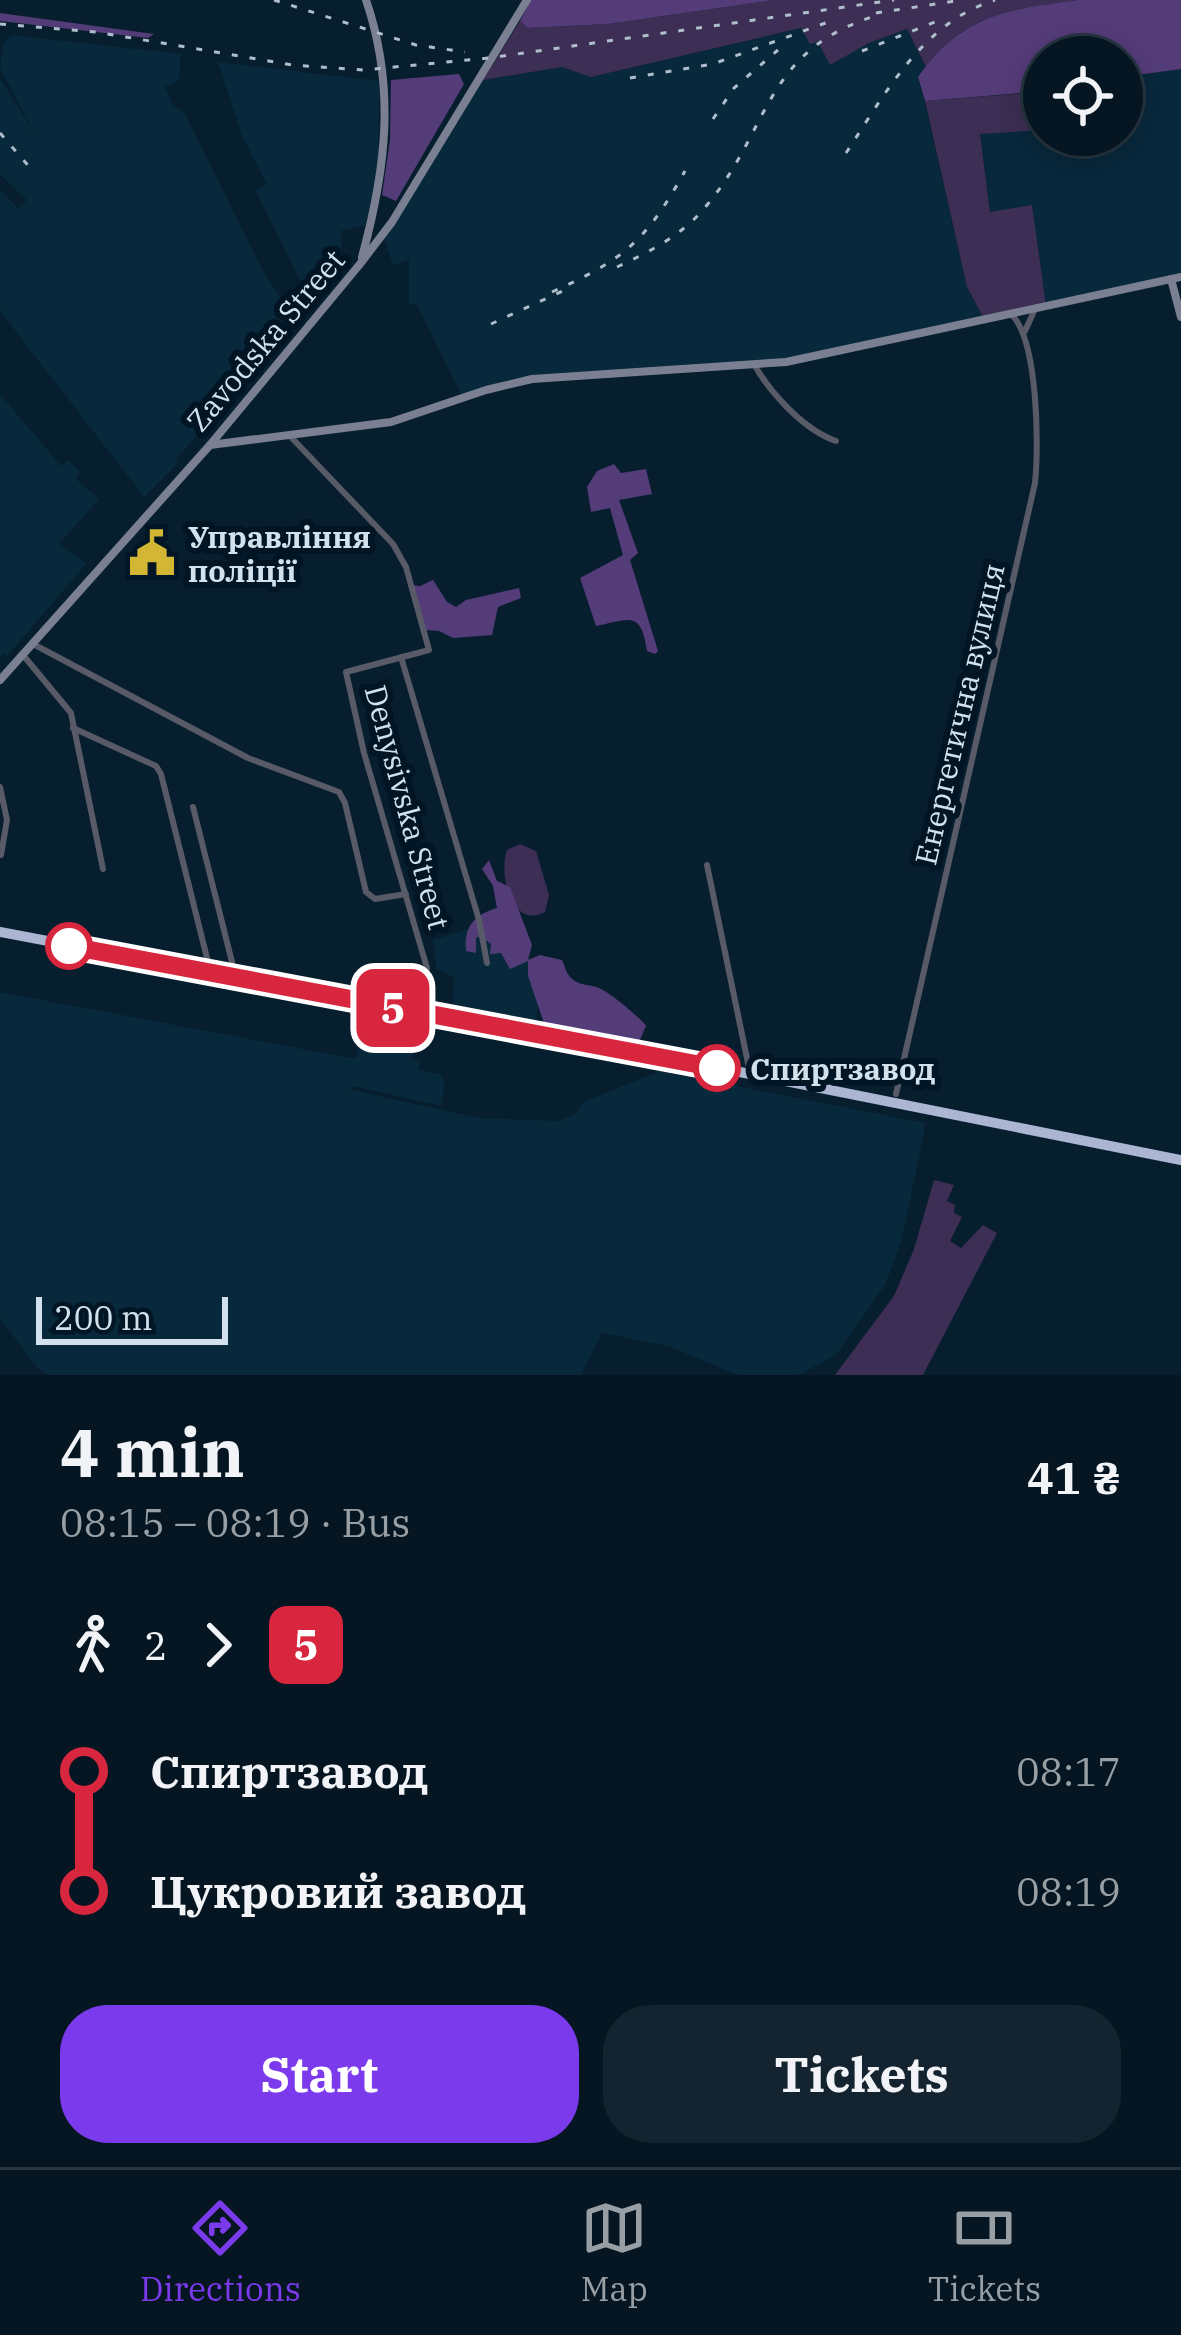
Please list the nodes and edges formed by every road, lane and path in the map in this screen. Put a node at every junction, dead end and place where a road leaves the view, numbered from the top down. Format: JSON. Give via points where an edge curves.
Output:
{"nodes":[{"id":1,"x":366,"y":0,"type":"edge"},
{"id":2,"x":527,"y":0,"type":"edge"},
{"id":3,"x":374,"y":212,"type":"junction"},
{"id":4,"x":392,"y":222,"type":"junction"},
{"id":5,"x":360,"y":264,"type":"junction"},
{"id":6,"x":1176,"y":278,"type":"edge"},
{"id":7,"x":1035,"y":309,"type":"junction"},
{"id":8,"x":1011,"y":314,"type":"junction"},
{"id":9,"x":1181,"y":316,"type":"edge"},
{"id":10,"x":1025,"y":331,"type":"junction"},
{"id":11,"x":754,"y":364,"type":"junction"},
{"id":12,"x":289,"y":435,"type":"junction"},
{"id":13,"x":836,"y":441,"type":"dead end"},
{"id":14,"x":210,"y":445,"type":"junction"},
{"id":15,"x":34,"y":644,"type":"junction"},
{"id":16,"x":23,"y":655,"type":"junction"},
{"id":17,"x":401,"y":657,"type":"junction"},
{"id":18,"x":0,"y":680,"type":"edge"},
{"id":19,"x":73,"y":728,"type":"junction"},
{"id":20,"x":0,"y":787,"type":"edge"},
{"id":21,"x":193,"y":806,"type":"dead end"},
{"id":22,"x":1,"y":855,"type":"edge"},
{"id":23,"x":707,"y":865,"type":"dead end"},
{"id":24,"x":103,"y":868,"type":"dead end"},
{"id":25,"x":406,"y":894,"type":"junction"},
{"id":26,"x":0,"y":932,"type":"edge"},
{"id":27,"x":487,"y":963,"type":"dead end"},
{"id":28,"x":211,"y":973,"type":"junction"},
{"id":29,"x":236,"y":978,"type":"junction"},
{"id":30,"x":413,"y":1012,"type":"junction"},
{"id":31,"x":750,"y":1074,"type":"junction"},
{"id":32,"x":895,"y":1099,"type":"junction"},
{"id":33,"x":1181,"y":1160,"type":"edge"}],
"edges":[{"from":1,"to":3,"type":"main road","via":[[385,69]]},
{"from":2,"to":4,"type":"main road","name":"Zavodska Street"},
{"from":3,"to":4,"type":"main road","via":[[378,223]]},
{"from":3,"to":5,"type":"main road"},
{"from":4,"to":5,"type":"main road","name":"Zavodska Street"},
{"from":5,"to":14,"type":"main road","name":"Zavodska Street"},
{"from":6,"to":7,"type":"main road"},
{"from":6,"to":9,"type":"main road"},
{"from":7,"to":8,"type":"main road"},
{"from":7,"to":10,"type":"street"},
{"from":8,"to":10,"type":"street"},
{"from":8,"to":11,"type":"main road"},
{"from":10,"to":32,"type":"street","name":"Енергетична вулиця","via":[[1035,483]]},
{"from":11,"to":12,"type":"main road","via":[[532,380],[391,422]]},
{"from":11,"to":13,"type":"street","via":[[788,406]]},
{"from":12,"to":14,"type":"main road"},
{"from":12,"to":17,"type":"street","name":"Denysivska Street","via":[[393,544],[406,568],[429,650]]},
{"from":14,"to":15,"type":"main road","name":"Zavodska Street"},
{"from":15,"to":16,"type":"main road","name":"Zavodska Street"},
{"from":15,"to":25,"type":"street","via":[[248,758],[339,792],[366,892],[375,899]]},
{"from":16,"to":18,"type":"main road","name":"Zavodska Street"},
{"from":16,"to":19,"type":"street","via":[[71,713]]},
{"from":17,"to":25,"type":"street","name":"Denysivska Street","via":[[346,672]]},
{"from":17,"to":27,"type":"street"},
{"from":19,"to":24,"type":"street"},
{"from":19,"to":28,"type":"street","via":[[161,774]]},
{"from":20,"to":22,"type":"street","via":[[7,820]]},
{"from":21,"to":29,"type":"street"},
{"from":23,"to":31,"type":"street"},
{"from":25,"to":30,"type":"street","name":"Denysivska Street","via":[[427,968]]},
{"from":26,"to":28,"type":"highway"},
{"from":28,"to":29,"type":"highway"},
{"from":29,"to":30,"type":"highway"},
{"from":30,"to":31,"type":"highway"},
{"from":31,"to":32,"type":"highway"},
{"from":32,"to":33,"type":"highway"}]}
